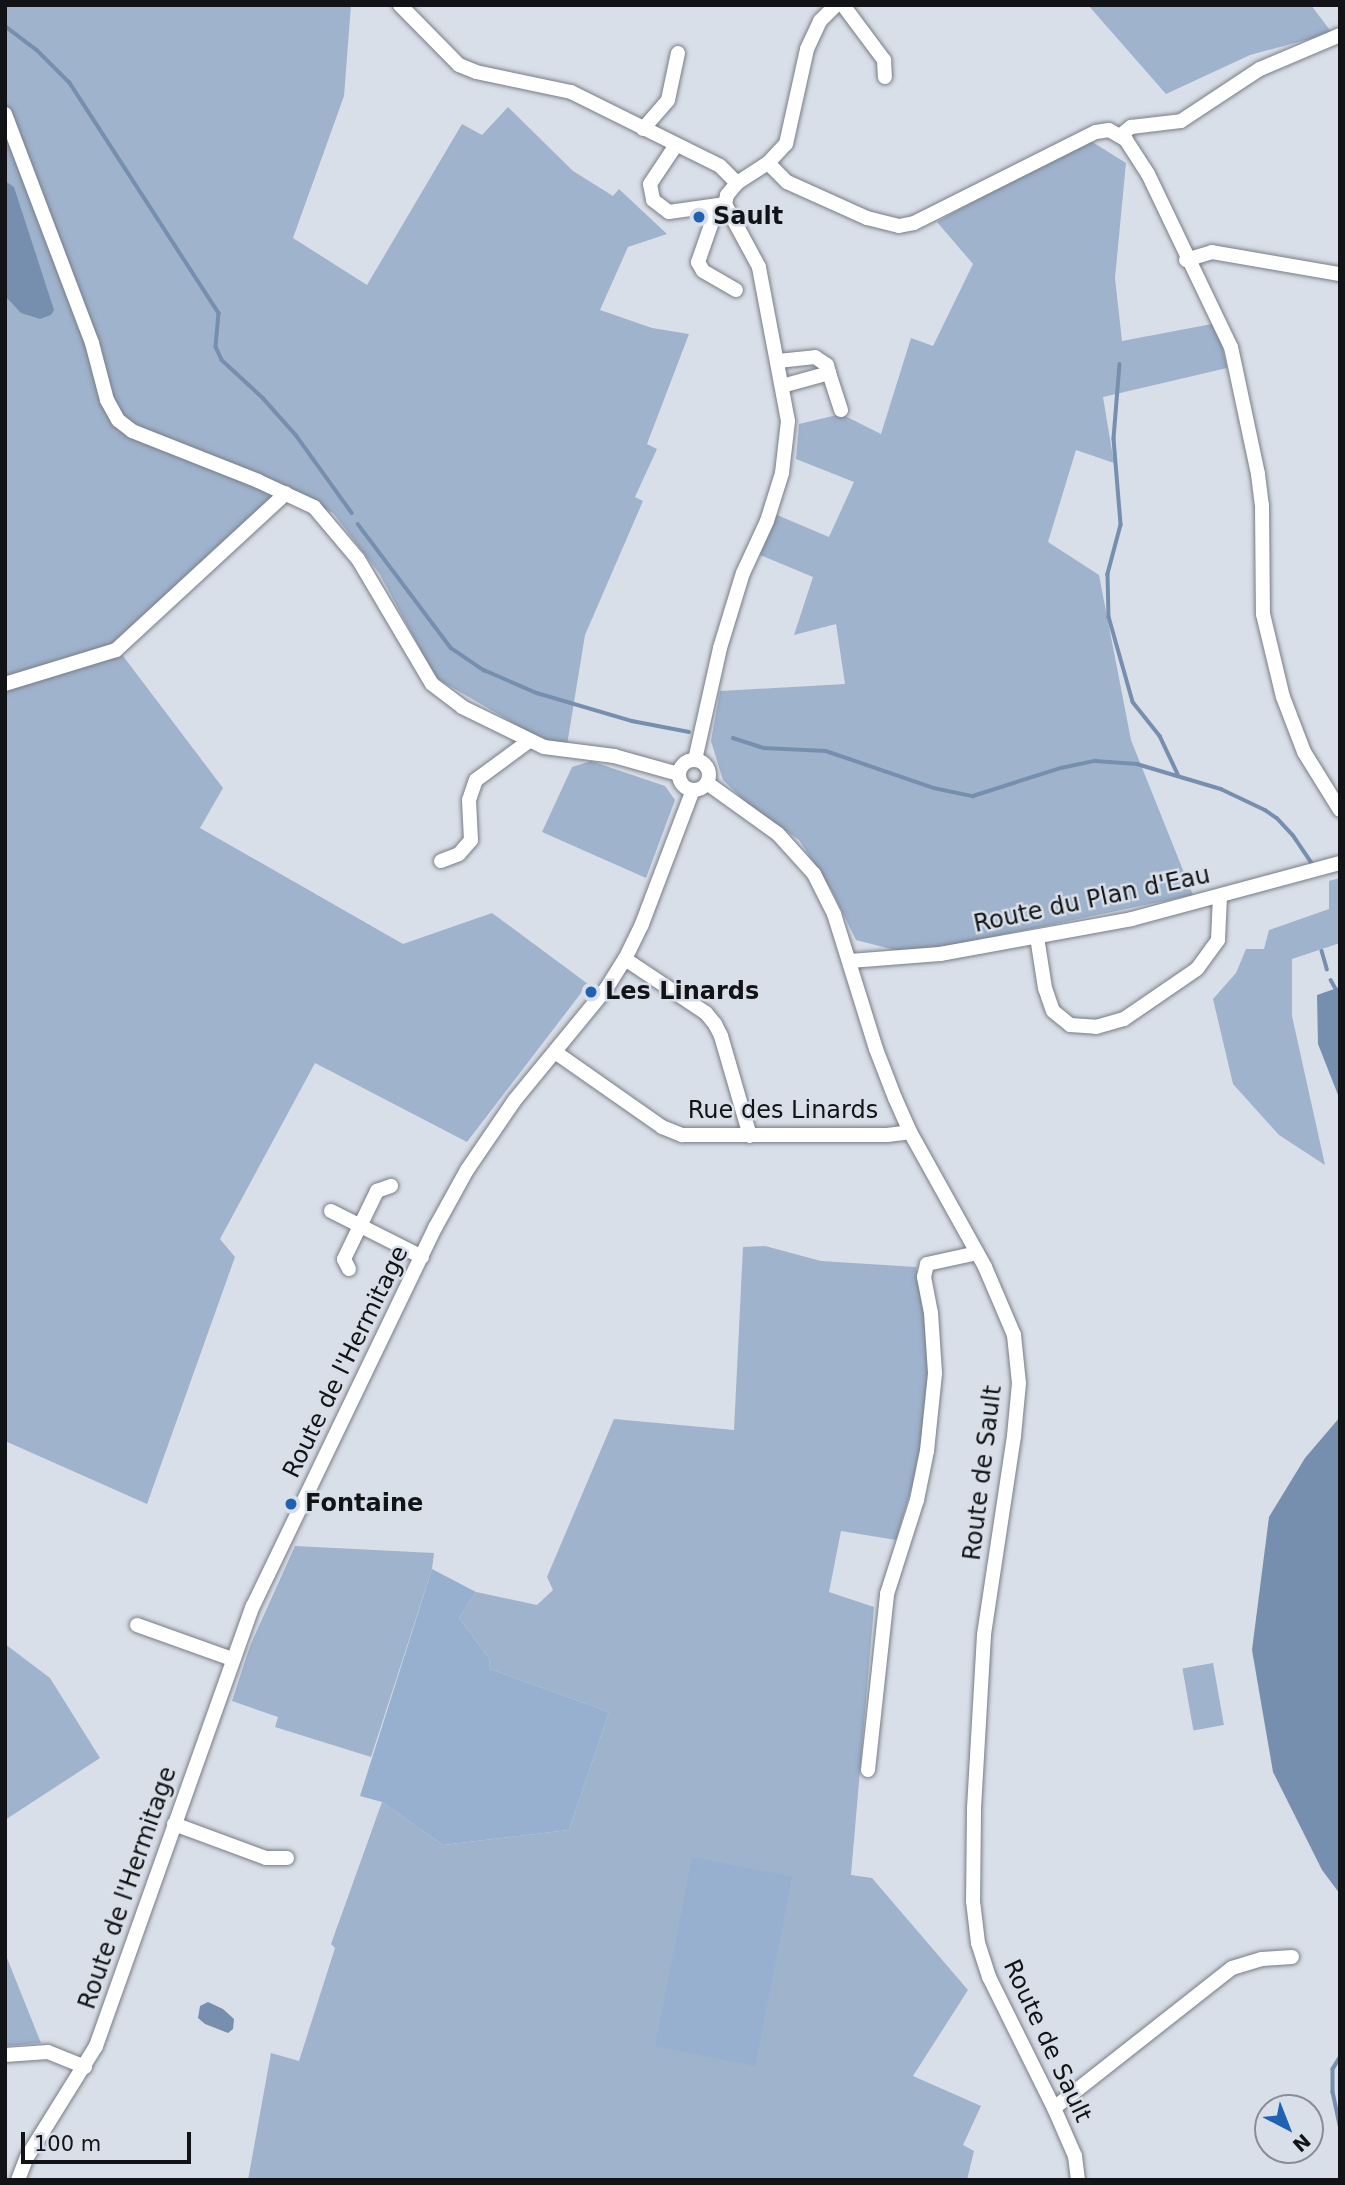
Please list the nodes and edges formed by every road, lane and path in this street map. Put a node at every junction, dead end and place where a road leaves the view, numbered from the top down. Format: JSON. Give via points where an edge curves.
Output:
{"nodes":[{"id":1,"x":400,"y":5,"type":"edge"},
{"id":2,"x":836,"y":5,"type":"edge"},
{"id":3,"x":843,"y":5,"type":"edge"},
{"id":4,"x":1340,"y":35,"type":"edge"},
{"id":5,"x":678,"y":54,"type":"dead end"},
{"id":6,"x":885,"y":77,"type":"dead end"},
{"id":7,"x":5,"y":114,"type":"edge"},
{"id":8,"x":643,"y":129,"type":"junction"},
{"id":9,"x":1121,"y":135,"type":"junction"},
{"id":10,"x":676,"y":145,"type":"junction"},
{"id":11,"x":768,"y":163,"type":"junction"},
{"id":12,"x":737,"y":183,"type":"junction"},
{"id":13,"x":718,"y":205,"type":"junction"},
{"id":14,"x":1186,"y":260,"type":"junction"},
{"id":15,"x":1340,"y":275,"type":"edge"},
{"id":16,"x":736,"y":290,"type":"dead end"},
{"id":17,"x":778,"y":361,"type":"junction"},
{"id":18,"x":829,"y":373,"type":"junction"},
{"id":19,"x":782,"y":386,"type":"junction"},
{"id":20,"x":841,"y":410,"type":"dead end"},
{"id":21,"x":286,"y":493,"type":"junction"},
{"id":22,"x":5,"y":684,"type":"edge"},
{"id":23,"x":529,"y":741,"type":"junction"},
{"id":24,"x":695,"y":760,"type":"junction"},
{"id":25,"x":679,"y":774,"type":"junction"},
{"id":26,"x":707,"y":783,"type":"junction"},
{"id":27,"x":693,"y":790,"type":"junction"},
{"id":28,"x":1340,"y":810,"type":"edge"},
{"id":29,"x":441,"y":861,"type":"dead end"},
{"id":30,"x":1340,"y":863,"type":"edge"},
{"id":31,"x":1220,"y":896,"type":"junction"},
{"id":32,"x":1037,"y":937,"type":"junction"},
{"id":33,"x":625,"y":959,"type":"junction"},
{"id":34,"x":850,"y":961,"type":"junction"},
{"id":35,"x":555,"y":1052,"type":"junction"},
{"id":36,"x":910,"y":1132,"type":"junction"},
{"id":37,"x":750,"y":1136,"type":"junction"},
{"id":38,"x":391,"y":1186,"type":"dead end"},
{"id":39,"x":331,"y":1210,"type":"dead end"},
{"id":40,"x":360,"y":1226,"type":"junction"},
{"id":41,"x":977,"y":1253,"type":"junction"},
{"id":42,"x":422,"y":1256,"type":"junction"},
{"id":43,"x":349,"y":1269,"type":"dead end"},
{"id":44,"x":137,"y":1625,"type":"dead end"},
{"id":45,"x":232,"y":1659,"type":"junction"},
{"id":46,"x":868,"y":1770,"type":"dead end"},
{"id":47,"x":174,"y":1824,"type":"junction"},
{"id":48,"x":287,"y":1858,"type":"dead end"},
{"id":49,"x":1292,"y":1957,"type":"dead end"},
{"id":50,"x":5,"y":2055,"type":"edge"},
{"id":51,"x":85,"y":2067,"type":"junction"},
{"id":52,"x":1054,"y":2108,"type":"junction"},
{"id":53,"x":18,"y":2180,"type":"edge"},
{"id":54,"x":1078,"y":2180,"type":"edge"}],
"edges":[{"from":1,"to":8,"type":"street","via":[[459,65],[571,92]]},
{"from":2,"to":11,"type":"street","via":[[820,22],[807,49],[786,144]]},
{"from":3,"to":6,"type":"street","via":[[884,60]]},
{"from":4,"to":9,"type":"street","via":[[1260,68],[1181,121],[1131,127]]},
{"from":5,"to":8,"type":"street","via":[[668,100]]},
{"from":7,"to":21,"type":"street","via":[[118,420],[132,431]]},
{"from":8,"to":10,"type":"street"},
{"from":9,"to":11,"type":"street","via":[[1109,130],[1096,132],[914,223],[899,226],[874,221],[787,182]]},
{"from":9,"to":14,"type":"street","via":[[1148,174]]},
{"from":10,"to":12,"type":"street","via":[[720,166]]},
{"from":10,"to":13,"type":"street","via":[[650,184],[653,200],[670,212]]},
{"from":11,"to":12,"type":"street"},
{"from":12,"to":13,"type":"street"},
{"from":13,"to":16,"type":"street","via":[[698,262],[703,271]]},
{"from":13,"to":17,"type":"street","via":[[755,257]]},
{"from":14,"to":15,"type":"street","via":[[1212,252]]},
{"from":14,"to":28,"type":"street","via":[[1224,329],[1234,359],[1262,505],[1263,614],[1283,697],[1304,752]]},
{"from":17,"to":18,"type":"street","via":[[815,357],[827,365]]},
{"from":17,"to":19,"type":"street"},
{"from":18,"to":19,"type":"street"},
{"from":18,"to":20,"type":"street"},
{"from":19,"to":24,"type":"street","via":[[788,421],[782,472],[720,648]]},
{"from":21,"to":22,"type":"street","via":[[116,650]]},
{"from":21,"to":23,"type":"street","via":[[323,515],[358,559],[432,684],[462,707]]},
{"from":23,"to":25,"type":"street","via":[[559,751],[614,756]]},
{"from":23,"to":29,"type":"street","via":[[476,780],[469,800],[471,840],[459,854]]},
{"from":24,"to":25,"type":"street","via":[[682,765]]},
{"from":24,"to":26,"type":"street","via":[[708,769]]},
{"from":25,"to":27,"type":"street","via":[[684,787]]},
{"from":26,"to":27,"type":"street"},
{"from":26,"to":34,"type":"street","name":"Route de Sault","via":[[796,851],[814,874],[834,914]]},
{"from":27,"to":33,"type":"street","name":"Route de l'Hermitage"},
{"from":30,"to":31,"type":"street","name":"Route du Plan d'Eau"},
{"from":31,"to":32,"type":"street","name":"Route du Plan d'Eau"},
{"from":31,"to":32,"type":"street","via":[[1218,940],[1197,969],[1124,1019],[1096,1027],[1070,1025],[1053,1011]]},
{"from":32,"to":34,"type":"street","name":"Route du Plan d'Eau","via":[[928,956]]},
{"from":33,"to":35,"type":"street","name":"Route de l'Hermitage"},
{"from":33,"to":37,"type":"street","via":[[706,1013],[715,1024]]},
{"from":34,"to":36,"type":"street","name":"Route de Sault","via":[[876,1049]]},
{"from":35,"to":37,"type":"street","name":"Rue des Linards","via":[[671,1132]]},
{"from":35,"to":42,"type":"street","name":"Route de l'Hermitage","via":[[514,1101],[467,1170]]},
{"from":36,"to":37,"type":"street","name":"Rue des Linards"},
{"from":36,"to":41,"type":"street","name":"Route de Sault"},
{"from":38,"to":40,"type":"street","via":[[377,1191]]},
{"from":39,"to":40,"type":"street"},
{"from":40,"to":42,"type":"street"},
{"from":40,"to":43,"type":"street","via":[[344,1259]]},
{"from":41,"to":46,"type":"street","via":[[927,1264],[924,1277],[935,1373],[928,1438],[916,1500],[887,1594]]},
{"from":41,"to":52,"type":"street","name":"Route de Sault","via":[[1014,1335],[1019,1383],[984,1635],[973,1901],[978,1943],[989,1977]]},
{"from":42,"to":45,"type":"street","name":"Route de l'Hermitage","via":[[253,1606]]},
{"from":44,"to":45,"type":"street"},
{"from":45,"to":47,"type":"street","name":"Route de l'Hermitage"},
{"from":47,"to":48,"type":"street","via":[[266,1858]]},
{"from":47,"to":51,"type":"street","name":"Route de l'Hermitage"},
{"from":49,"to":52,"type":"street","via":[[1232,1968]]},
{"from":50,"to":51,"type":"street","via":[[48,2052]]},
{"from":51,"to":53,"type":"street","name":"Route de l'Hermitage","via":[[27,2157]]},
{"from":52,"to":54,"type":"street","name":"Route de Sault","via":[[1075,2156]]}]}
